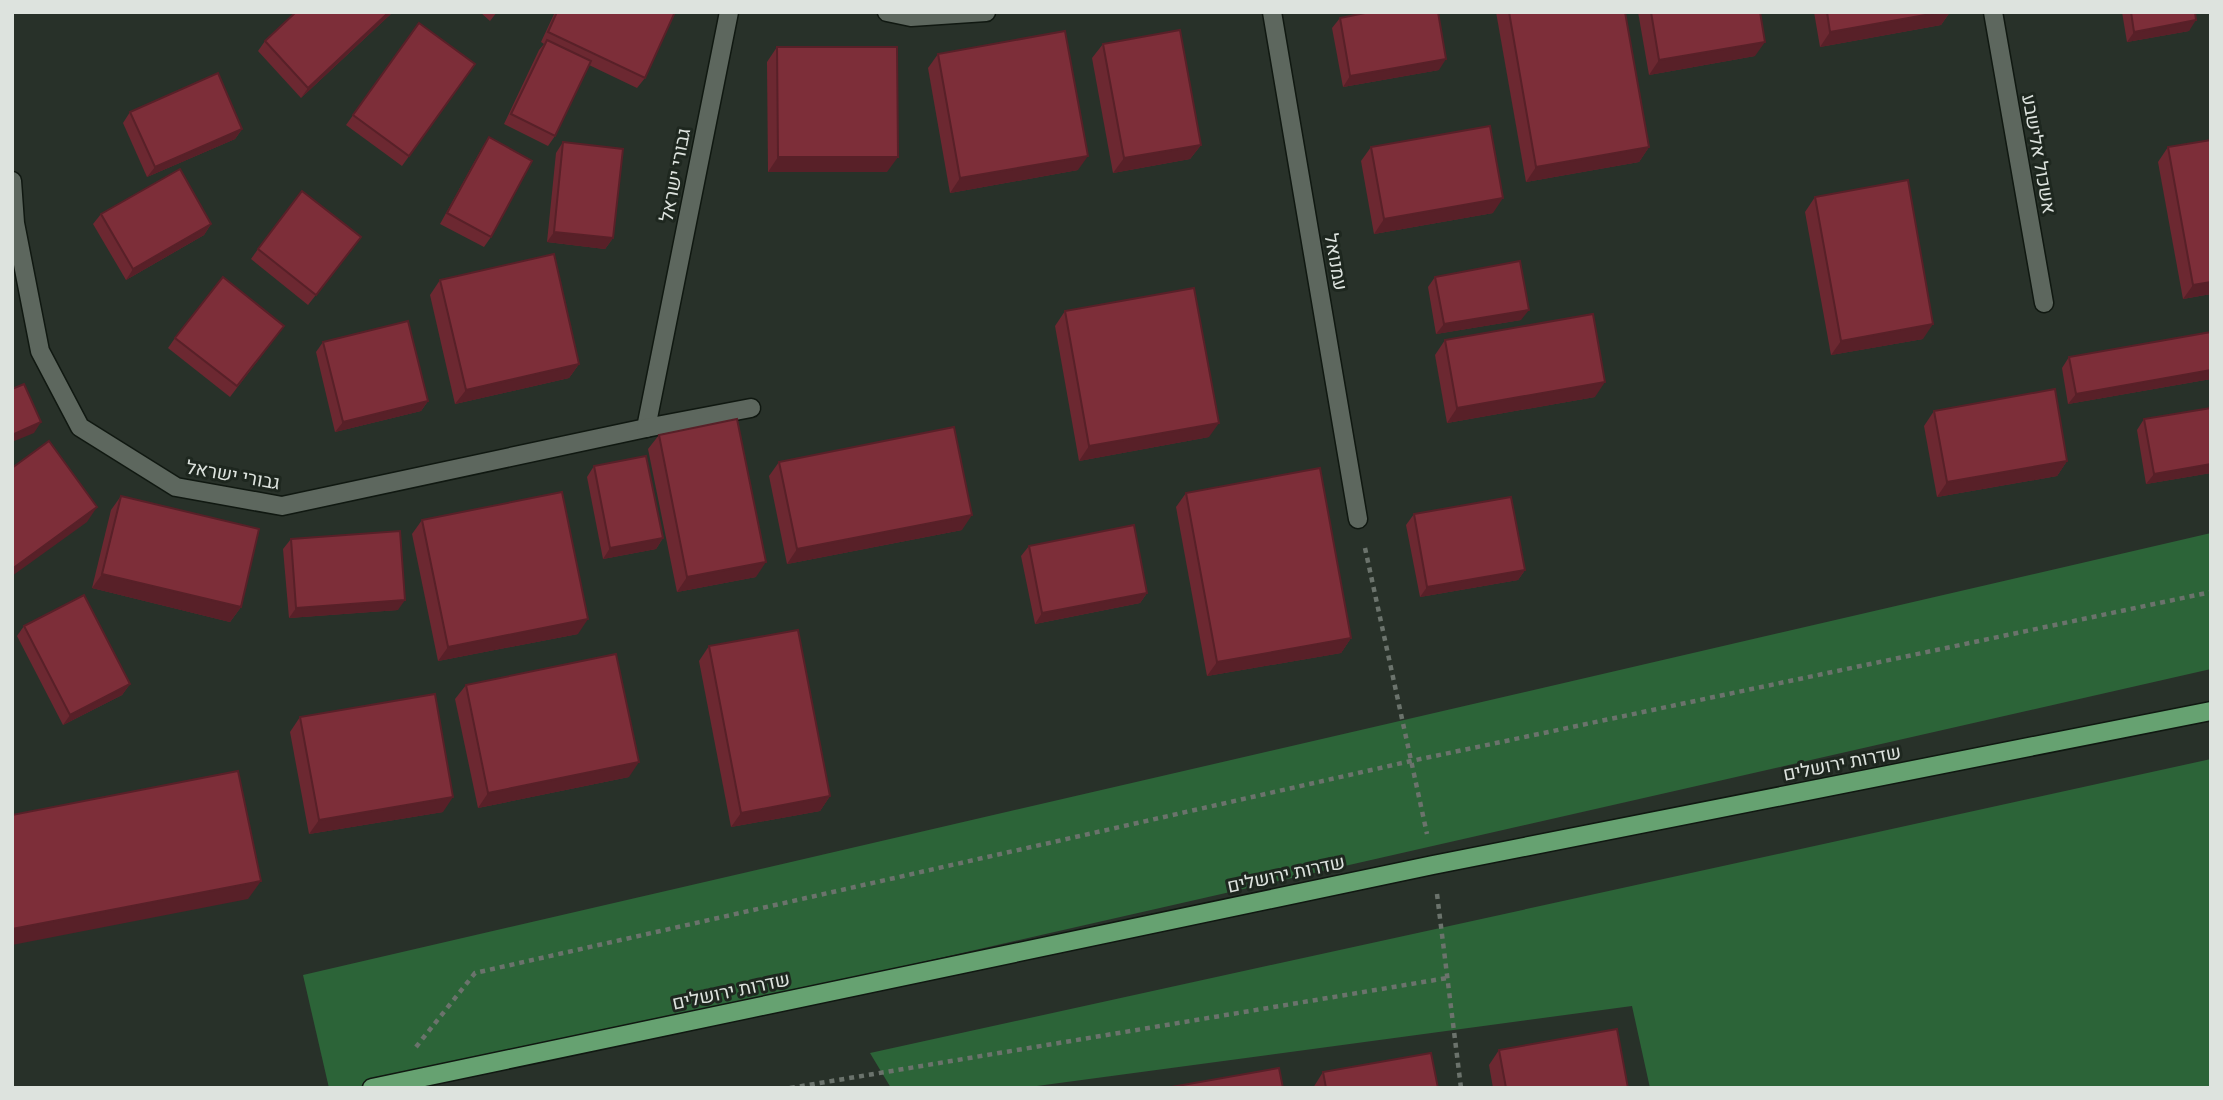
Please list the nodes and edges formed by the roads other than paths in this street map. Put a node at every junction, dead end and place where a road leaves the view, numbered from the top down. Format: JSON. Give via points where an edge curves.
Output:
{"nodes":[{"id":1,"x":729,"y":12,"type":"edge"},
{"id":2,"x":887,"y":12,"type":"edge"},
{"id":3,"x":986,"y":12,"type":"edge"},
{"id":4,"x":1272,"y":12,"type":"edge"},
{"id":5,"x":1993,"y":12,"type":"edge"},
{"id":6,"x":12,"y":181,"type":"edge"},
{"id":7,"x":2044,"y":303,"type":"dead end"},
{"id":8,"x":751,"y":408,"type":"dead end"},
{"id":9,"x":646,"y":428,"type":"junction"},
{"id":10,"x":1358,"y":519,"type":"road end"},
{"id":11,"x":2211,"y":711,"type":"edge"},
{"id":12,"x":378,"y":1086,"type":"edge"}],
"edges":[{"from":1,"to":9,"type":"street","name":"גבורי ישראל"},
{"from":2,"to":3,"type":"street","via":[[911,17]]},
{"from":4,"to":10,"type":"street","name":"עמנואל"},
{"from":5,"to":7,"type":"street","name":"אשכול אלישבע"},
{"from":6,"to":9,"type":"street","name":"גבורי ישראל","via":[[15,223],[40,351],[80,427],[176,487],[282,506]]},
{"from":8,"to":9,"type":"street","name":"גבורי ישראל"},
{"from":11,"to":12,"type":"main road","name":"שדרות ירושלים","via":[[1433,865]]}]}
